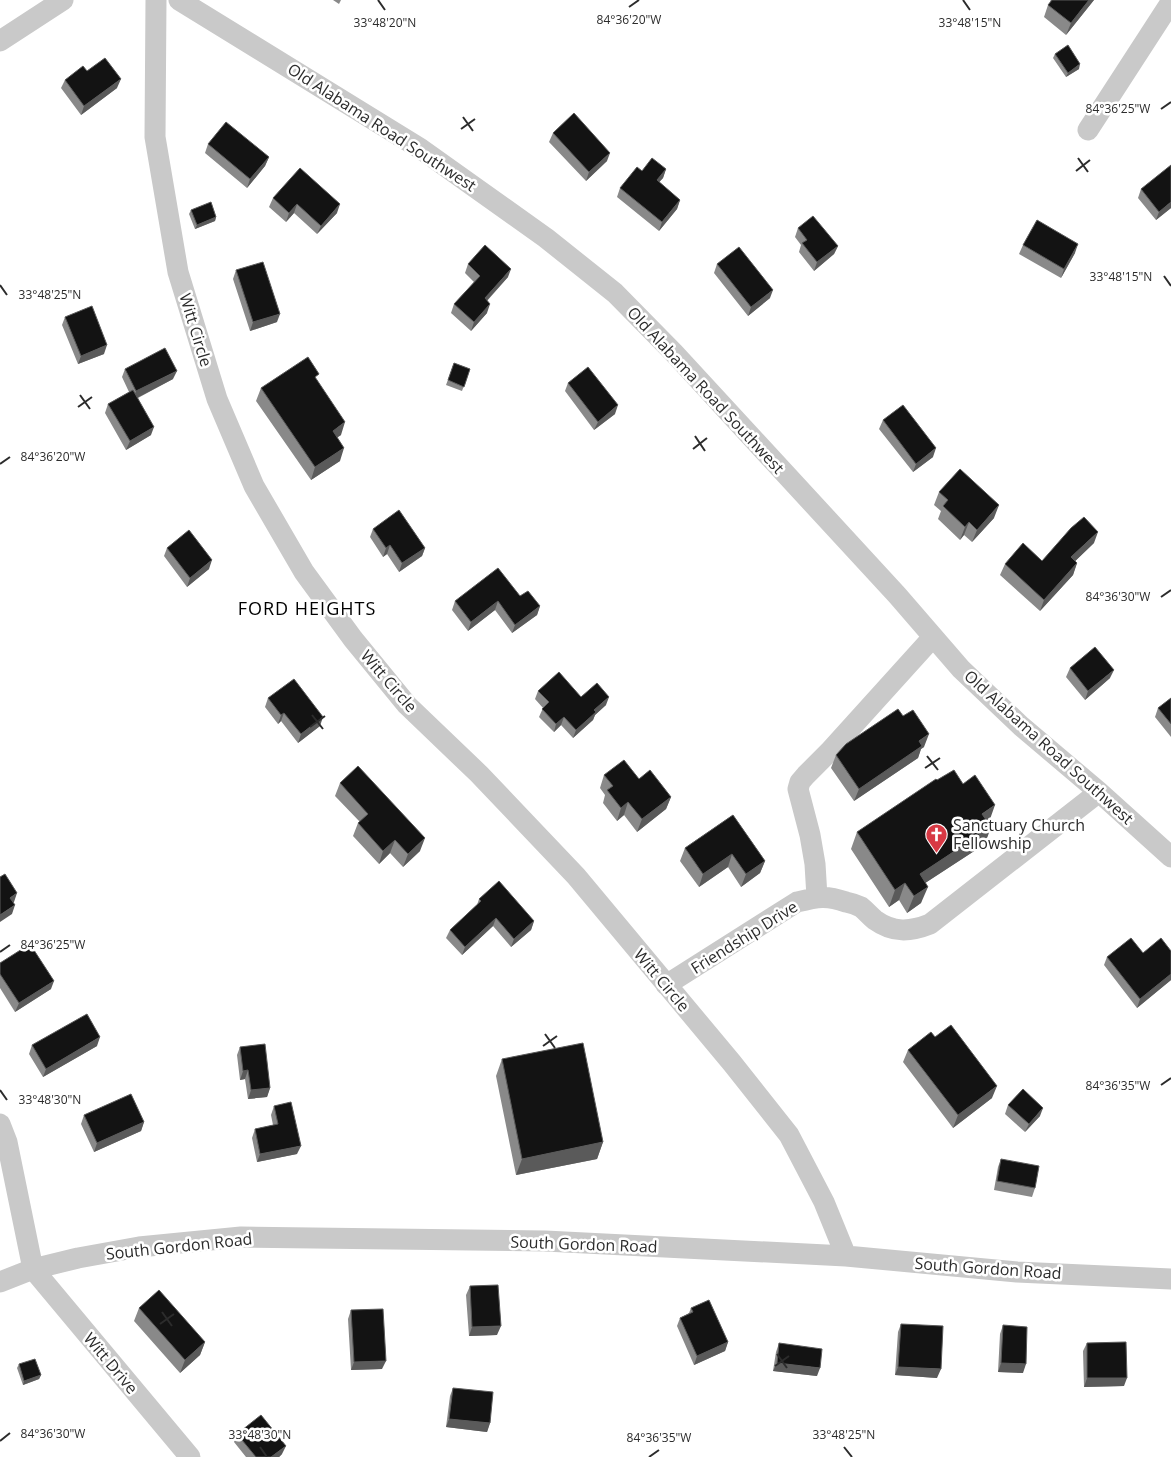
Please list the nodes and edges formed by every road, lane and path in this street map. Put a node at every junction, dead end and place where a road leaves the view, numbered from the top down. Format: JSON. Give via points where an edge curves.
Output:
{"nodes":[{"id":1,"x":63,"y":0,"type":"edge"},
{"id":2,"x":156,"y":0,"type":"edge"},
{"id":3,"x":179,"y":0,"type":"edge"},
{"id":4,"x":1171,"y":2,"type":"edge"},
{"id":5,"x":0,"y":41,"type":"edge"},
{"id":6,"x":1088,"y":130,"type":"dead end"},
{"id":7,"x":933,"y":637,"type":"junction"},
{"id":8,"x":1099,"y":792,"type":"junction"},
{"id":9,"x":1171,"y":857,"type":"edge"},
{"id":10,"x":817,"y":897,"type":"junction"},
{"id":11,"x":666,"y":985,"type":"junction"},
{"id":12,"x":0,"y":1124,"type":"edge"},
{"id":13,"x":846,"y":1256,"type":"junction"},
{"id":14,"x":33,"y":1269,"type":"junction"},
{"id":15,"x":1171,"y":1279,"type":"edge"},
{"id":16,"x":0,"y":1282,"type":"edge"},
{"id":17,"x":190,"y":1457,"type":"edge"}],
"edges":[{"from":1,"to":5,"type":"street"},
{"from":2,"to":11,"type":"street","name":"Witt Circle","via":[[155,136],[178,272],[217,399],[254,486],[304,572],[407,705],[479,774],[576,876]]},
{"from":3,"to":7,"type":"street","name":"Old Alabama Road Southwest","via":[[420,148],[546,238],[615,293],[674,353]]},
{"from":4,"to":6,"type":"street"},
{"from":7,"to":8,"type":"street","name":"Old Alabama Road Southwest","via":[[1021,726]]},
{"from":7,"to":10,"type":"street","via":[[800,782],[798,789],[810,835]]},
{"from":8,"to":9,"type":"street","name":"Old Alabama Road Southwest"},
{"from":8,"to":10,"type":"street","name":"Friendship Drive","via":[[930,924],[903,931],[890,929],[860,906],[832,897]]},
{"from":10,"to":11,"type":"street","name":"Friendship Drive","via":[[797,902]]},
{"from":11,"to":13,"type":"street","name":"Witt Circle","via":[[789,1135],[824,1202]]},
{"from":12,"to":14,"type":"street","via":[[7,1142]]},
{"from":13,"to":14,"type":"street","name":"South Gordon Road","via":[[545,1241],[241,1237],[138,1247]]},
{"from":13,"to":15,"type":"street","name":"South Gordon Road","via":[[1018,1272]]},
{"from":14,"to":16,"type":"street","name":"South Gordon Road"},
{"from":14,"to":17,"type":"street","name":"Witt Drive"}]}
